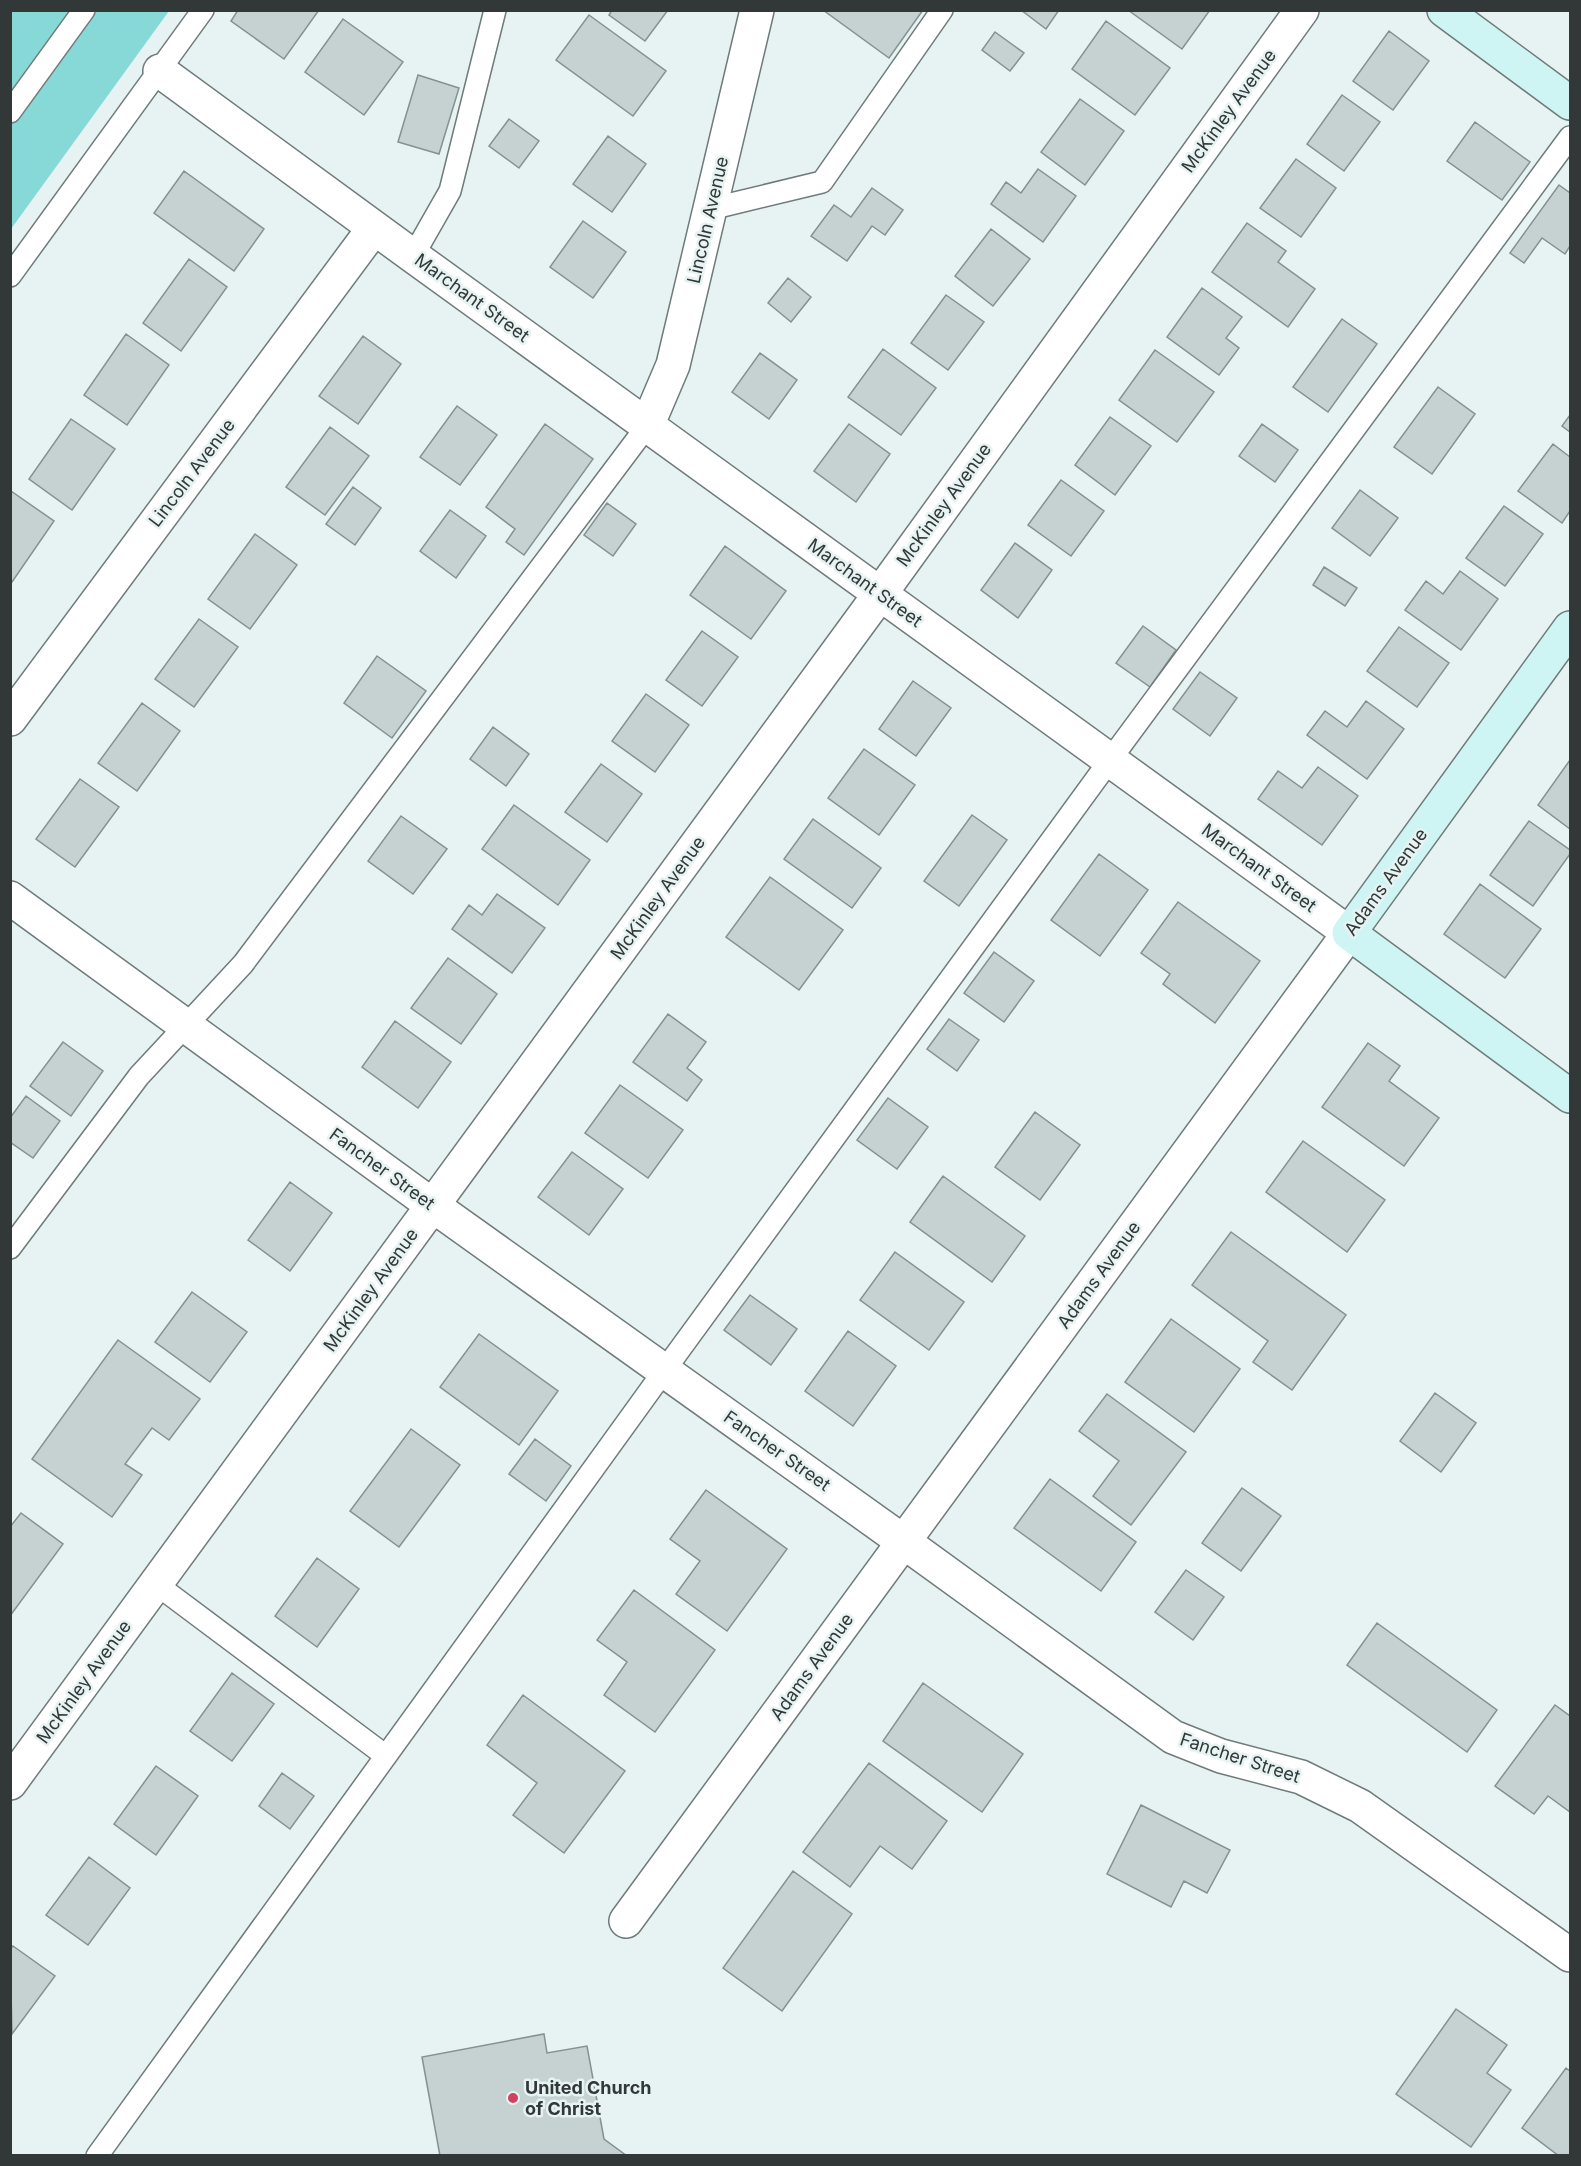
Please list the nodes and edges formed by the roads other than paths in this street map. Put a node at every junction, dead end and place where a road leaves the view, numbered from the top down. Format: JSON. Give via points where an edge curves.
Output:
{"nodes":[{"id":1,"x":84,"y":10,"type":"edge"},
{"id":2,"x":203,"y":10,"type":"edge"},
{"id":3,"x":495,"y":10,"type":"edge"},
{"id":4,"x":757,"y":10,"type":"edge"},
{"id":5,"x":942,"y":10,"type":"edge"},
{"id":6,"x":1302,"y":10,"type":"edge"},
{"id":7,"x":1444,"y":10,"type":"edge"},
{"id":8,"x":160,"y":71,"type":"junction"},
{"id":9,"x":1570,"y":103,"type":"edge"},
{"id":10,"x":10,"y":112,"type":"edge"},
{"id":11,"x":1570,"y":137,"type":"edge"},
{"id":12,"x":710,"y":209,"type":"junction"},
{"id":13,"x":374,"y":228,"type":"junction"},
{"id":14,"x":413,"y":256,"type":"junction"},
{"id":15,"x":10,"y":276,"type":"edge"},
{"id":16,"x":647,"y":426,"type":"junction"},
{"id":17,"x":880,"y":594,"type":"junction"},
{"id":18,"x":1570,"y":628,"type":"edge"},
{"id":19,"x":10,"y":719,"type":"edge"},
{"id":20,"x":1110,"y":760,"type":"junction"},
{"id":21,"x":10,"y":898,"type":"edge"},
{"id":22,"x":1349,"y":933,"type":"junction"},
{"id":23,"x":186,"y":1026,"type":"junction"},
{"id":24,"x":1570,"y":1096,"type":"edge"},
{"id":25,"x":432,"y":1205,"type":"junction"},
{"id":26,"x":10,"y":1248,"type":"edge"},
{"id":27,"x":664,"y":1371,"type":"junction"},
{"id":28,"x":904,"y":1542,"type":"junction"},
{"id":29,"x":156,"y":1584,"type":"junction"},
{"id":30,"x":386,"y":1756,"type":"junction"},
{"id":31,"x":10,"y":1783,"type":"edge"},
{"id":32,"x":626,"y":1920,"type":"dead end"},
{"id":33,"x":1570,"y":1955,"type":"edge"},
{"id":34,"x":98,"y":2156,"type":"edge"}],
"edges":[{"from":1,"to":10,"type":"lane"},
{"from":2,"to":8,"type":"lane"},
{"from":3,"to":14,"type":"lane","via":[[450,191]]},
{"from":4,"to":12,"type":"street","name":"Lincoln Avenue"},
{"from":5,"to":12,"type":"lane","via":[[822,182]]},
{"from":6,"to":17,"type":"street","name":"McKinley Avenue"},
{"from":7,"to":9,"type":"street"},
{"from":8,"to":13,"type":"street","name":"Marchant Street"},
{"from":8,"to":15,"type":"lane"},
{"from":11,"to":20,"type":"lane"},
{"from":12,"to":16,"type":"street","name":"Lincoln Avenue","via":[[674,365]]},
{"from":13,"to":14,"type":"street","name":"Marchant Street"},
{"from":13,"to":19,"type":"street","name":"Lincoln Avenue"},
{"from":14,"to":16,"type":"street","name":"Marchant Street"},
{"from":16,"to":17,"type":"street","name":"Marchant Street"},
{"from":16,"to":23,"type":"lane","via":[[243,964]]},
{"from":17,"to":20,"type":"street","name":"Marchant Street"},
{"from":17,"to":25,"type":"street","name":"McKinley Avenue"},
{"from":18,"to":22,"type":"street","name":"Adams Avenue"},
{"from":20,"to":22,"type":"street","name":"Marchant Street"},
{"from":20,"to":27,"type":"lane"},
{"from":21,"to":23,"type":"street","name":"Fancher Street"},
{"from":22,"to":24,"type":"street","name":"Marchant Street"},
{"from":22,"to":28,"type":"street","name":"Adams Avenue"},
{"from":23,"to":25,"type":"street","name":"Fancher Street"},
{"from":23,"to":26,"type":"lane","via":[[139,1076]]},
{"from":25,"to":27,"type":"street","name":"Fancher Street"},
{"from":25,"to":29,"type":"street","name":"McKinley Avenue"},
{"from":27,"to":28,"type":"street","name":"Fancher Street"},
{"from":27,"to":30,"type":"lane"},
{"from":28,"to":32,"type":"street","name":"Adams Avenue"},
{"from":28,"to":33,"type":"street","name":"Fancher Street","via":[[1173,1737],[1221,1756],[1301,1777],[1360,1806]]},
{"from":29,"to":30,"type":"lane"},
{"from":29,"to":31,"type":"street","name":"McKinley Avenue"},
{"from":30,"to":34,"type":"lane"}]}
